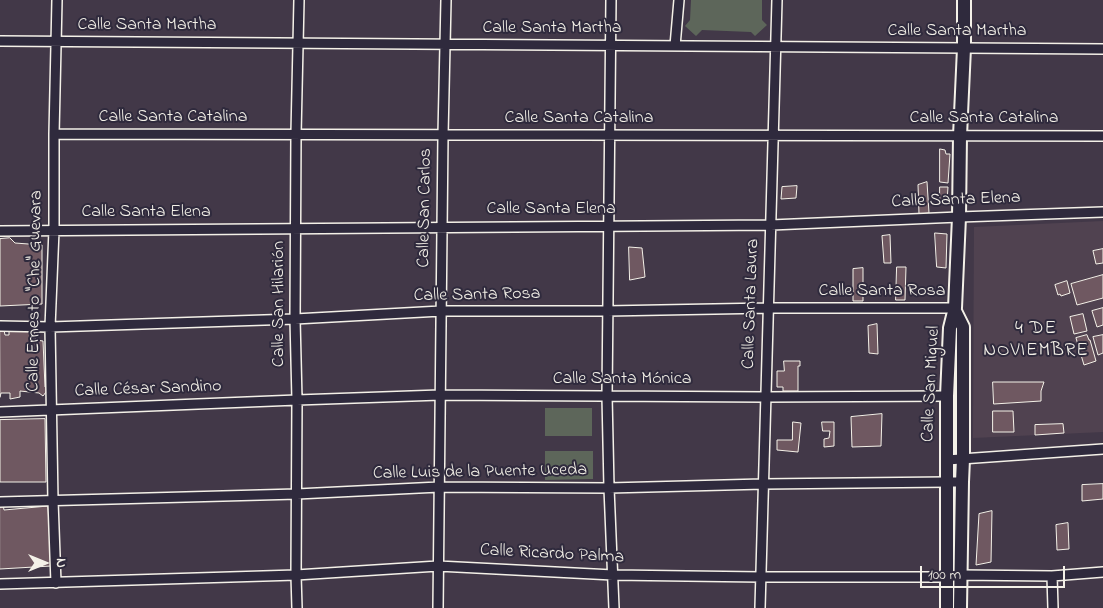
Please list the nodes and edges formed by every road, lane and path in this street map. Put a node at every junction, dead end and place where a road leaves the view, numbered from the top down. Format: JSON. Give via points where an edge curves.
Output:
{"nodes":[{"id":1,"x":57,"y":0,"type":"edge"},
{"id":2,"x":298,"y":0,"type":"edge"},
{"id":3,"x":446,"y":0,"type":"edge"},
{"id":4,"x":611,"y":0,"type":"edge"},
{"id":5,"x":679,"y":0,"type":"edge"},
{"id":6,"x":777,"y":0,"type":"edge"},
{"id":7,"x":964,"y":0,"type":"edge"},
{"id":8,"x":0,"y":41,"type":"edge"},
{"id":9,"x":56,"y":42,"type":"junction"},
{"id":10,"x":298,"y":43,"type":"junction"},
{"id":11,"x":445,"y":44,"type":"junction"},
{"id":12,"x":611,"y":46,"type":"junction"},
{"id":13,"x":675,"y":46,"type":"junction"},
{"id":14,"x":776,"y":47,"type":"junction"},
{"id":15,"x":964,"y":48,"type":"junction"},
{"id":16,"x":1103,"y":49,"type":"edge"},
{"id":17,"x":54,"y":134,"type":"junction"},
{"id":18,"x":296,"y":134,"type":"junction"},
{"id":19,"x":443,"y":135,"type":"junction"},
{"id":20,"x":609,"y":135,"type":"junction"},
{"id":21,"x":773,"y":135,"type":"junction"},
{"id":22,"x":960,"y":136,"type":"junction"},
{"id":23,"x":1103,"y":136,"type":"edge"},
{"id":24,"x":1103,"y":212,"type":"edge"},
{"id":25,"x":959,"y":217,"type":"junction"},
{"id":26,"x":771,"y":225,"type":"junction"},
{"id":27,"x":609,"y":226,"type":"junction"},
{"id":28,"x":442,"y":227,"type":"junction"},
{"id":29,"x":296,"y":228,"type":"junction"},
{"id":30,"x":54,"y":230,"type":"junction"},
{"id":31,"x":0,"y":231,"type":"edge"},
{"id":32,"x":768,"y":308,"type":"junction"},
{"id":33,"x":955,"y":310,"type":"junction"},
{"id":34,"x":441,"y":311,"type":"junction"},
{"id":35,"x":608,"y":311,"type":"junction"},
{"id":36,"x":295,"y":319,"type":"junction"},
{"id":37,"x":0,"y":326,"type":"edge"},
{"id":38,"x":50,"y":327,"type":"junction"},
{"id":39,"x":440,"y":395,"type":"junction"},
{"id":40,"x":607,"y":396,"type":"junction"},
{"id":41,"x":947,"y":396,"type":"junction"},
{"id":42,"x":766,"y":398,"type":"junction"},
{"id":43,"x":297,"y":400,"type":"junction"},
{"id":44,"x":51,"y":410,"type":"junction"},
{"id":45,"x":0,"y":412,"type":"edge"},
{"id":46,"x":1103,"y":449,"type":"edge"},
{"id":47,"x":963,"y":459,"type":"junction"},
{"id":48,"x":947,"y":460,"type":"junction"},
{"id":49,"x":947,"y":482,"type":"junction"},
{"id":50,"x":962,"y":482,"type":"junction"},
{"id":51,"x":763,"y":484,"type":"junction"},
{"id":52,"x":439,"y":487,"type":"junction"},
{"id":53,"x":609,"y":488,"type":"junction"},
{"id":54,"x":297,"y":494,"type":"junction"},
{"id":55,"x":53,"y":501,"type":"junction"},
{"id":56,"x":0,"y":502,"type":"edge"},
{"id":57,"x":438,"y":566,"type":"junction"},
{"id":58,"x":1103,"y":572,"type":"edge"},
{"id":59,"x":296,"y":575,"type":"junction"},
{"id":60,"x":613,"y":575,"type":"junction"},
{"id":61,"x":960,"y":575,"type":"junction"},
{"id":62,"x":761,"y":576,"type":"junction"},
{"id":63,"x":1052,"y":576,"type":"junction"},
{"id":64,"x":947,"y":577,"type":"junction"},
{"id":65,"x":56,"y":583,"type":"junction"},
{"id":66,"x":0,"y":584,"type":"edge"},
{"id":67,"x":297,"y":608,"type":"edge"},
{"id":68,"x":438,"y":608,"type":"edge"},
{"id":69,"x":614,"y":608,"type":"edge"},
{"id":70,"x":760,"y":608,"type":"edge"},
{"id":71,"x":947,"y":608,"type":"edge"},
{"id":72,"x":960,"y":608,"type":"edge"},
{"id":73,"x":1053,"y":608,"type":"edge"}],
"edges":[{"from":1,"to":9,"type":"street","name":"Calle Ernesto \"Che\" Guevara"},
{"from":2,"to":10,"type":"street","name":"Calle San Hilarión"},
{"from":3,"to":11,"type":"street","name":"Calle San Carlos"},
{"from":4,"to":12,"type":"street"},
{"from":5,"to":13,"type":"street"},
{"from":6,"to":14,"type":"street","name":"Calle Santa Laura"},
{"from":7,"to":15,"type":"street"},
{"from":8,"to":9,"type":"street","name":"Calle Santa Martha"},
{"from":9,"to":10,"type":"street","name":"Calle Santa Martha"},
{"from":9,"to":17,"type":"street","name":"Calle Ernesto \"Che\" Guevara"},
{"from":10,"to":11,"type":"street","name":"Calle Santa Martha"},
{"from":10,"to":18,"type":"street","name":"Calle San Hilarión"},
{"from":11,"to":12,"type":"street","name":"Calle Santa Martha"},
{"from":11,"to":19,"type":"street","name":"Calle San Carlos"},
{"from":12,"to":13,"type":"street","name":"Calle Santa Martha"},
{"from":12,"to":20,"type":"street"},
{"from":13,"to":14,"type":"street","name":"Calle Santa Martha"},
{"from":14,"to":15,"type":"street","name":"Calle Santa Martha"},
{"from":14,"to":21,"type":"street","name":"Calle Santa Laura"},
{"from":15,"to":16,"type":"street","name":"Calle Santa Martha"},
{"from":15,"to":22,"type":"street"},
{"from":17,"to":18,"type":"street","name":"Calle Santa Catalina"},
{"from":17,"to":30,"type":"street","name":"Calle Ernesto \"Che\" Guevara"},
{"from":18,"to":19,"type":"street","name":"Calle Santa Catalina"},
{"from":18,"to":29,"type":"street","name":"Calle San Hilarión"},
{"from":19,"to":20,"type":"street","name":"Calle Santa Catalina"},
{"from":19,"to":28,"type":"street","name":"Calle San Carlos"},
{"from":20,"to":21,"type":"street","name":"Calle Santa Catalina"},
{"from":20,"to":27,"type":"street"},
{"from":21,"to":22,"type":"street","name":"Calle Santa Catalina"},
{"from":21,"to":26,"type":"street","name":"Calle Santa Laura"},
{"from":22,"to":23,"type":"street","name":"Calle Santa Catalina"},
{"from":22,"to":25,"type":"street"},
{"from":24,"to":25,"type":"street","name":"Calle Santa Elena"},
{"from":25,"to":26,"type":"street","name":"Calle Santa Elena"},
{"from":25,"to":33,"type":"street"},
{"from":26,"to":27,"type":"street","name":"Calle Santa Elena"},
{"from":26,"to":32,"type":"street","name":"Calle Santa Laura"},
{"from":27,"to":28,"type":"street","name":"Calle Santa Elena"},
{"from":27,"to":35,"type":"street"},
{"from":28,"to":29,"type":"street","name":"Calle Santa Elena"},
{"from":28,"to":34,"type":"street","name":"Calle San Carlos"},
{"from":29,"to":30,"type":"street","name":"Calle Santa Elena"},
{"from":29,"to":36,"type":"street","name":"Calle San Hilarión"},
{"from":30,"to":31,"type":"street","name":"Calle Santa Elena"},
{"from":30,"to":38,"type":"street","name":"Calle Ernesto \"Che\" Guevara"},
{"from":32,"to":33,"type":"street","name":"Calle Santa Rosa"},
{"from":32,"to":35,"type":"street","name":"Calle Santa Rosa"},
{"from":32,"to":42,"type":"street","name":"Calle Santa Laura"},
{"from":33,"to":41,"type":"street","name":"Calle San Miguel","via":[[950,328]]},
{"from":33,"to":47,"type":"street","name":"Calle San Miguel","via":[[963,327]]},
{"from":34,"to":35,"type":"street","name":"Calle Santa Rosa"},
{"from":34,"to":36,"type":"street","name":"Calle Santa Rosa"},
{"from":34,"to":39,"type":"street","name":"Calle San Carlos"},
{"from":35,"to":40,"type":"street"},
{"from":36,"to":38,"type":"street","name":"Calle Santa Rosa"},
{"from":36,"to":43,"type":"street","name":"Calle San Hilarión"},
{"from":37,"to":38,"type":"street","name":"Calle Santa Rosa"},
{"from":38,"to":44,"type":"street","name":"Calle Ernesto \"Che\" Guevara"},
{"from":39,"to":40,"type":"street","name":"Calle Santa Mónica"},
{"from":39,"to":43,"type":"street","name":"Calle Santa Mónica"},
{"from":39,"to":52,"type":"street","name":"Calle San Carlos"},
{"from":40,"to":42,"type":"street","name":"Calle Santa Mónica"},
{"from":40,"to":53,"type":"street"},
{"from":41,"to":42,"type":"street","name":"Calle Santa Mónica"},
{"from":41,"to":48,"type":"street","name":"Calle San Miguel"},
{"from":42,"to":51,"type":"street","name":"Calle Santa Laura"},
{"from":43,"to":44,"type":"street","name":"Calle César Sandino"},
{"from":43,"to":54,"type":"street","name":"Calle San Hilarión"},
{"from":44,"to":45,"type":"street","name":"Calle César Sandino"},
{"from":44,"to":55,"type":"street","name":"Calle Ernesto \"Che\" Guevara"},
{"from":46,"to":47,"type":"street"},
{"from":47,"to":48,"type":"street"},
{"from":47,"to":50,"type":"street","name":"Calle San Miguel"},
{"from":48,"to":49,"type":"street","name":"Calle San Miguel"},
{"from":49,"to":50,"type":"street","name":"Calle Luis de la Puente Uceda"},
{"from":49,"to":51,"type":"street","name":"Calle Luis de la Puente Uceda"},
{"from":49,"to":64,"type":"street","name":"Calle San Miguel"},
{"from":50,"to":61,"type":"street","name":"Calle San Miguel"},
{"from":51,"to":53,"type":"street","name":"Calle Luis de la Puente Uceda"},
{"from":51,"to":62,"type":"street","name":"Calle Santa Laura"},
{"from":52,"to":53,"type":"street","name":"Calle Luis de la Puente Uceda"},
{"from":52,"to":54,"type":"street","name":"Calle Luis de la Puente Uceda"},
{"from":52,"to":57,"type":"street","name":"Calle San Carlos"},
{"from":53,"to":60,"type":"street"},
{"from":54,"to":55,"type":"street","name":"Calle Luis de la Puente Uceda"},
{"from":54,"to":59,"type":"street","name":"Calle San Hilarión"},
{"from":55,"to":56,"type":"street","name":"Calle Luis de la Puente Uceda"},
{"from":55,"to":65,"type":"street","name":"Calle Ernesto \"Che\" Guevara"},
{"from":57,"to":59,"type":"street","name":"Calle Ricardo Palma"},
{"from":57,"to":60,"type":"street","name":"Calle Ricardo Palma"},
{"from":57,"to":68,"type":"street","name":"Calle San Carlos"},
{"from":58,"to":63,"type":"street","name":"Calle Ricardo Palma"},
{"from":59,"to":65,"type":"street","name":"Calle Ricardo Palma"},
{"from":59,"to":67,"type":"street","name":"Calle San Hilarión"},
{"from":60,"to":62,"type":"street","name":"Calle Ricardo Palma"},
{"from":60,"to":69,"type":"street"},
{"from":61,"to":63,"type":"street","name":"Calle Ricardo Palma"},
{"from":61,"to":64,"type":"street","name":"Calle Ricardo Palma"},
{"from":61,"to":72,"type":"street","name":"Calle San Miguel"},
{"from":62,"to":64,"type":"street","name":"Calle Ricardo Palma"},
{"from":62,"to":70,"type":"street","name":"Calle Santa Laura"},
{"from":63,"to":73,"type":"street"},
{"from":64,"to":71,"type":"street","name":"Calle San Miguel"},
{"from":65,"to":66,"type":"street","name":"Calle Ricardo Palma"}]}
